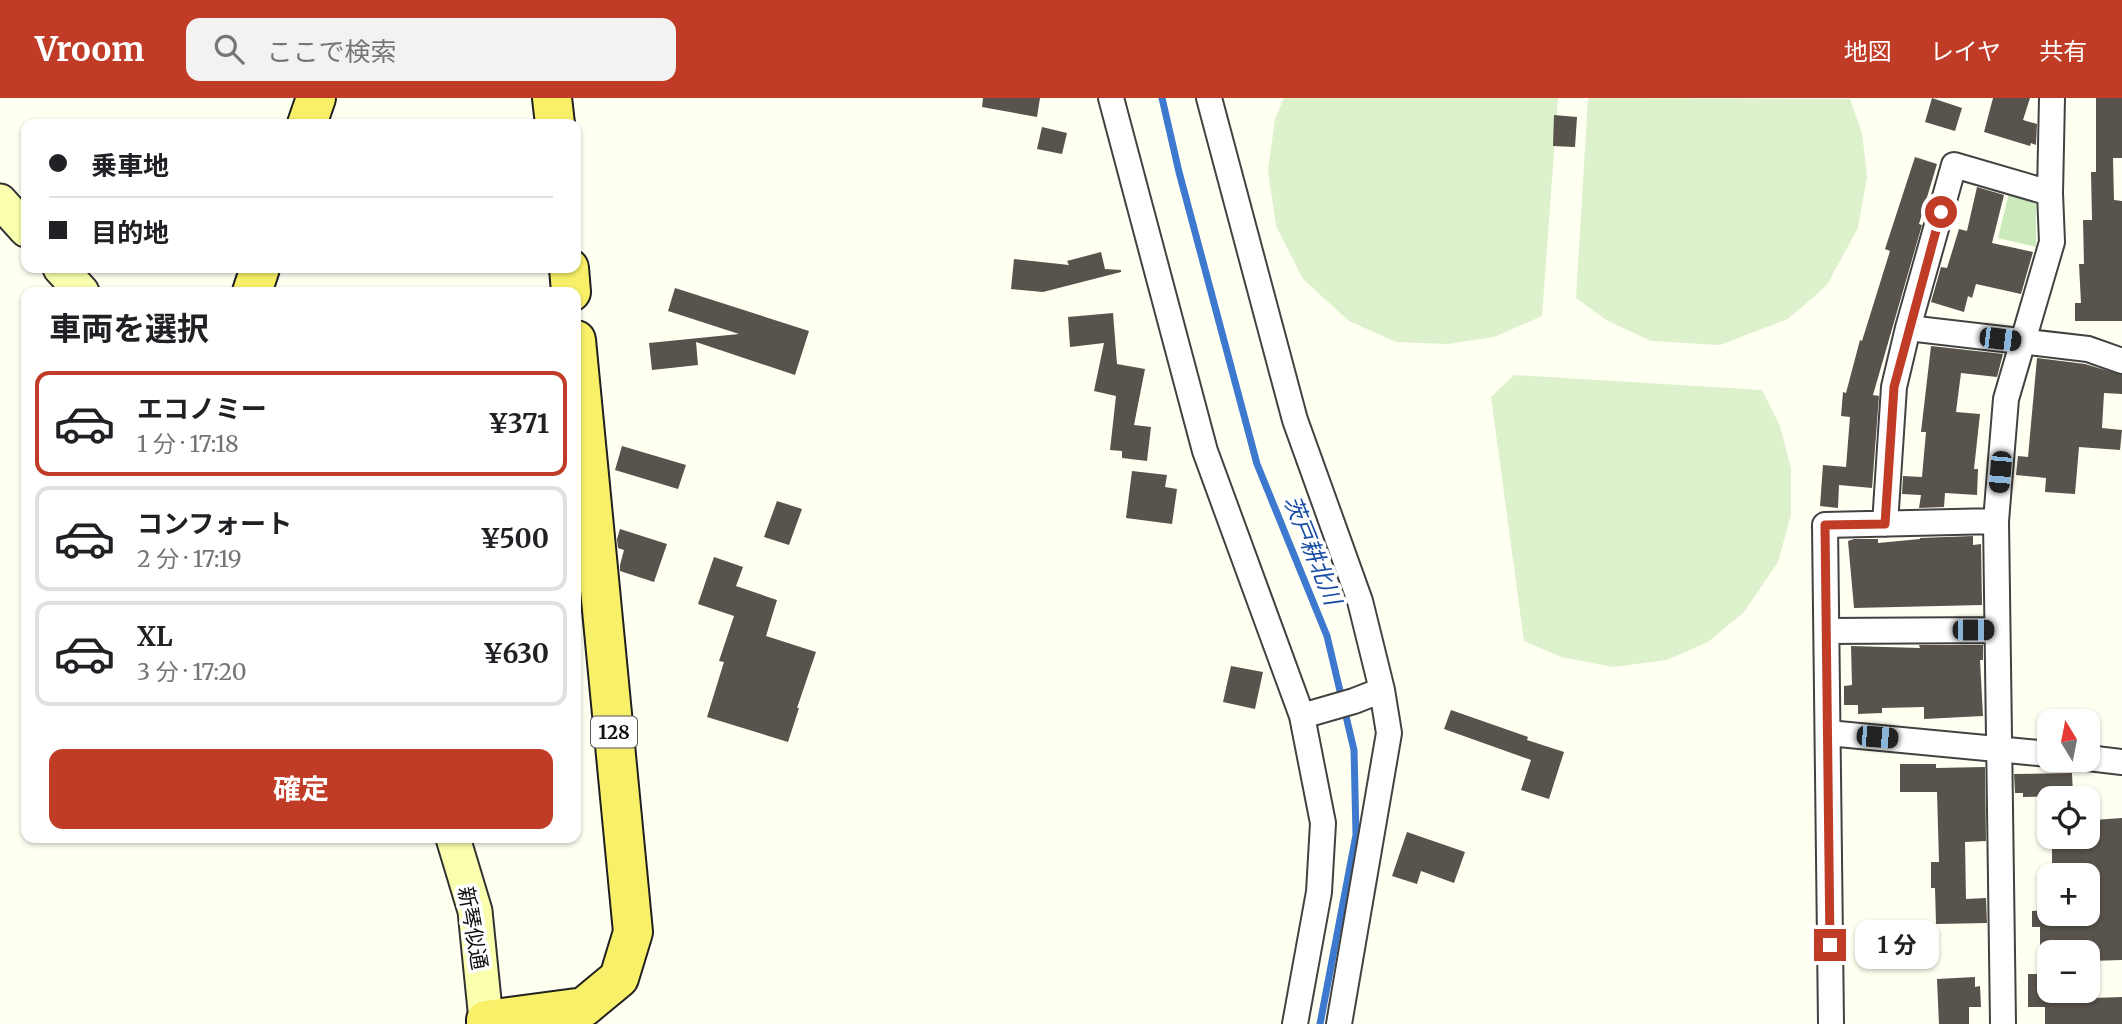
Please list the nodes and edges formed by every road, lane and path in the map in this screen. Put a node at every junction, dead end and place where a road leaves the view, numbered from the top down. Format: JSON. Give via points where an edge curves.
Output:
{"nodes":[{"id":1,"x":316,"y":98,"type":"edge"},
{"id":2,"x":552,"y":98,"type":"edge"},
{"id":3,"x":1111,"y":98,"type":"edge"},
{"id":4,"x":1209,"y":98,"type":"edge"},
{"id":5,"x":2052,"y":98,"type":"edge"},
{"id":6,"x":309,"y":119,"type":"edge"},
{"id":7,"x":554,"y":119,"type":"edge"},
{"id":8,"x":2050,"y":193,"type":"junction"},
{"id":9,"x":0,"y":201,"type":"edge"},
{"id":10,"x":21,"y":224,"type":"edge"},
{"id":11,"x":65,"y":273,"type":"edge"},
{"id":12,"x":77,"y":287,"type":"edge"},
{"id":13,"x":1908,"y":328,"type":"junction"},
{"id":14,"x":2023,"y":341,"type":"junction"},
{"id":15,"x":2122,"y":360,"type":"edge"},
{"id":16,"x":581,"y":392,"type":"edge"},
{"id":17,"x":1996,"y":521,"type":"junction"},
{"id":18,"x":1885,"y":524,"type":"junction"},
{"id":19,"x":1997,"y":630,"type":"junction"},
{"id":20,"x":1827,"y":631,"type":"junction"},
{"id":21,"x":1382,"y":690,"type":"junction"},
{"id":22,"x":1302,"y":716,"type":"junction"},
{"id":23,"x":1828,"y":733,"type":"junction"},
{"id":24,"x":1999,"y":748,"type":"junction"},
{"id":25,"x":2037,"y":753,"type":"edge"},
{"id":26,"x":2100,"y":759,"type":"edge"},
{"id":27,"x":2122,"y":762,"type":"edge"},
{"id":28,"x":455,"y":843,"type":"edge"},
{"id":29,"x":486,"y":1022,"type":"edge"},
{"id":30,"x":1295,"y":1024,"type":"edge"},
{"id":31,"x":1339,"y":1024,"type":"edge"},
{"id":32,"x":1832,"y":1024,"type":"edge"},
{"id":33,"x":2003,"y":1024,"type":"edge"}],
"edges":[{"from":1,"to":6,"type":"main road"},
{"from":2,"to":7,"type":"main road"},
{"from":3,"to":22,"type":"street","via":[[1205,451]]},
{"from":4,"to":21,"type":"street","via":[[1296,420],[1360,601]]},
{"from":5,"to":8,"type":"street"},
{"from":8,"to":13,"type":"street","via":[[1954,165]]},
{"from":8,"to":14,"type":"street","via":[[2052,242]]},
{"from":9,"to":10,"type":"street"},
{"from":11,"to":12,"type":"street"},
{"from":13,"to":14,"type":"street"},
{"from":13,"to":18,"type":"street","via":[[1894,387]]},
{"from":14,"to":15,"type":"street","via":[[2088,349]]},
{"from":14,"to":17,"type":"street","via":[[2006,399]]},
{"from":16,"to":29,"type":"main road","number":"128","via":[[633,932],[618,978],[584,1007]]},
{"from":17,"to":18,"type":"street"},
{"from":17,"to":19,"type":"street"},
{"from":18,"to":20,"type":"street","via":[[1825,525]]},
{"from":19,"to":20,"type":"street"},
{"from":19,"to":24,"type":"street"},
{"from":20,"to":23,"type":"street"},
{"from":21,"to":22,"type":"street"},
{"from":21,"to":31,"type":"street","via":[[1389,733]]},
{"from":22,"to":30,"type":"street","via":[[1323,823],[1319,892]]},
{"from":23,"to":24,"type":"street"},
{"from":23,"to":32,"type":"street"},
{"from":24,"to":25,"type":"street"},
{"from":24,"to":33,"type":"street"},
{"from":26,"to":27,"type":"street"},
{"from":28,"to":29,"type":"street","name":"新琴似通","via":[[475,911]]}]}
